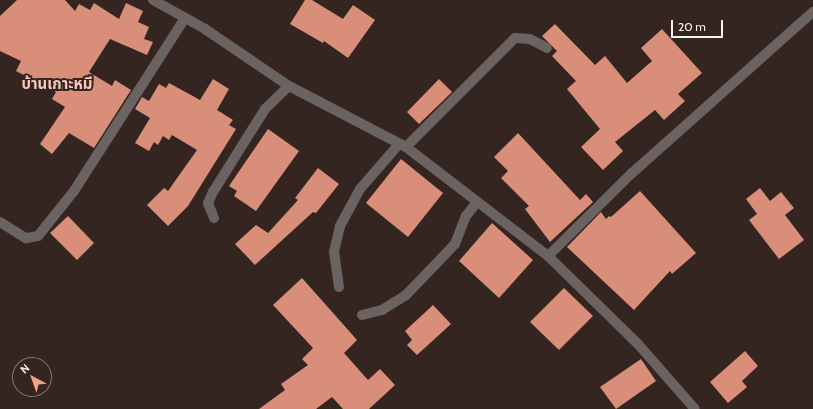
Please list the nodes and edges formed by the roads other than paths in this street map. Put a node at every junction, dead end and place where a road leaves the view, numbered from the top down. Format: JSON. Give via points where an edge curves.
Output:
{"nodes":[{"id":1,"x":153,"y":0,"type":"edge"},
{"id":2,"x":813,"y":12,"type":"edge"},
{"id":3,"x":185,"y":18,"type":"junction"},
{"id":4,"x":547,"y":48,"type":"dead end"},
{"id":5,"x":289,"y":86,"type":"junction"},
{"id":6,"x":403,"y":145,"type":"junction"},
{"id":7,"x":477,"y":202,"type":"junction"},
{"id":8,"x":214,"y":218,"type":"dead end"},
{"id":9,"x":0,"y":222,"type":"edge"},
{"id":10,"x":548,"y":256,"type":"junction"},
{"id":11,"x":339,"y":287,"type":"dead end"},
{"id":12,"x":362,"y":316,"type":"dead end"},
{"id":13,"x":695,"y":409,"type":"edge"}],
"edges":[{"from":1,"to":3,"type":"street"},
{"from":2,"to":10,"type":"street","via":[[631,174]]},
{"from":3,"to":5,"type":"street"},
{"from":3,"to":9,"type":"street","via":[[74,190],[38,236],[26,238]]},
{"from":4,"to":6,"type":"street","via":[[530,38],[521,37],[510,41]]},
{"from":5,"to":6,"type":"street"},
{"from":5,"to":8,"type":"street","via":[[265,109],[213,192],[208,203]]},
{"from":6,"to":7,"type":"street"},
{"from":6,"to":11,"type":"street","via":[[360,189],[340,226],[334,252]]},
{"from":7,"to":10,"type":"street"},
{"from":7,"to":12,"type":"street","via":[[466,216],[455,244],[406,295],[382,310]]},
{"from":10,"to":13,"type":"street","via":[[638,344]]}]}
